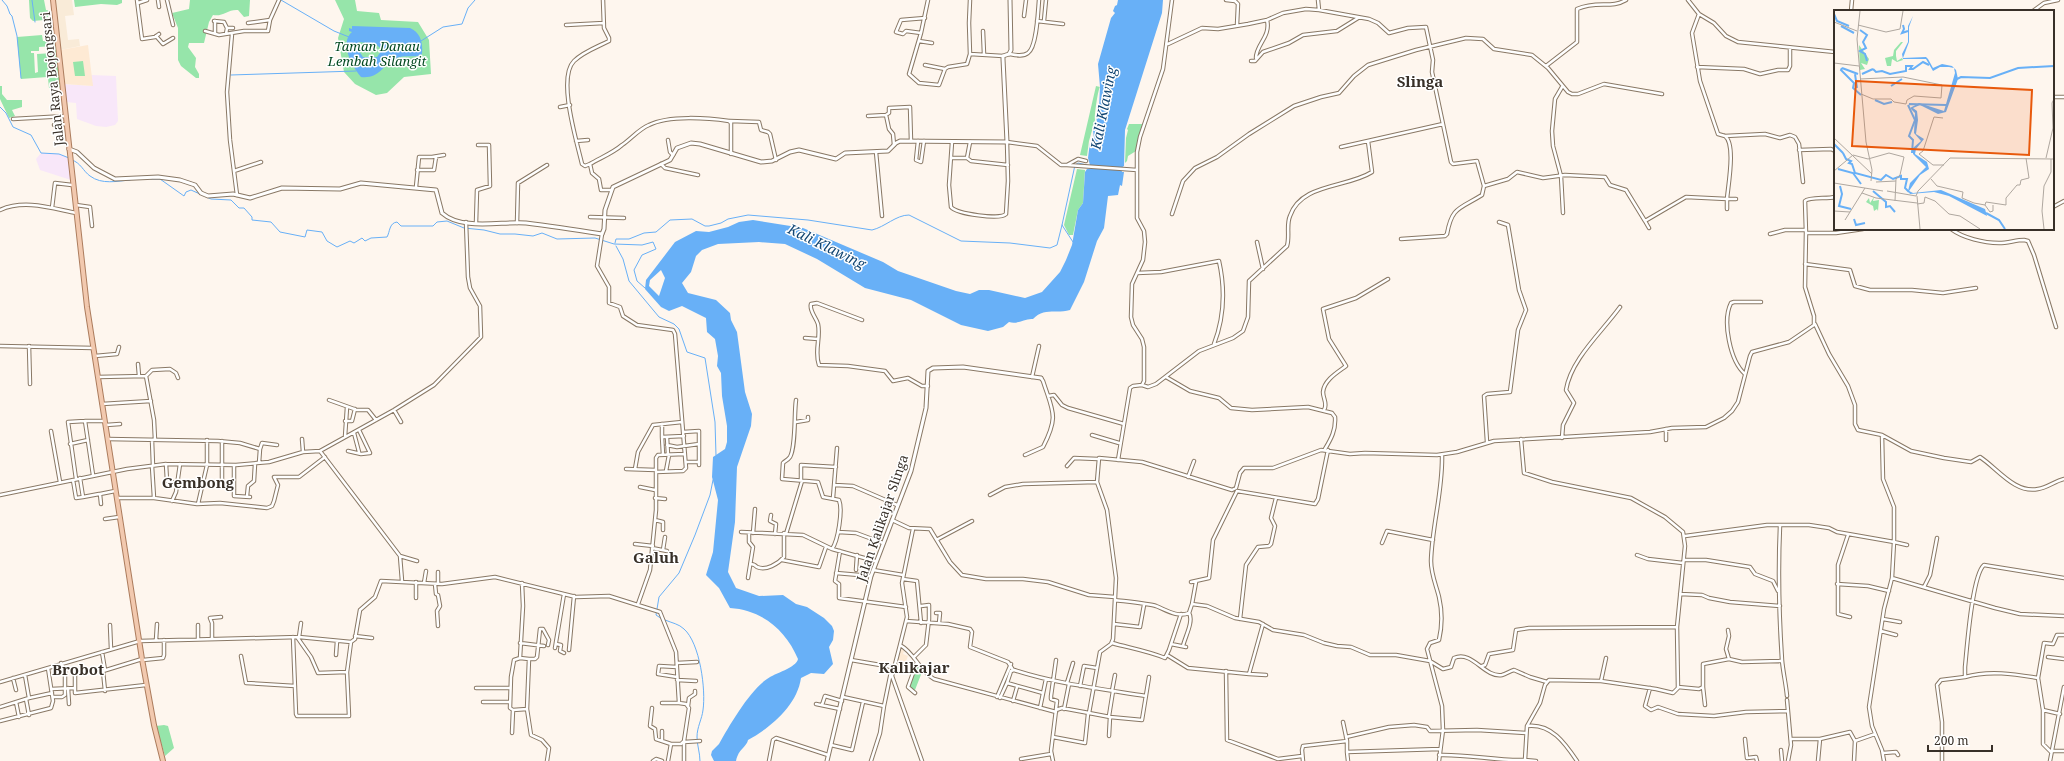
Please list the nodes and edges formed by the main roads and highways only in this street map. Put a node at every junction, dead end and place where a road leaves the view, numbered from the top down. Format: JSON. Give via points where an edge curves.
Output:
{"nodes":[{"id":1,"x":53,"y":0,"type":"edge"},
{"id":2,"x":163,"y":761,"type":"edge"}],
"edges":[{"from":1,"to":2,"type":"main road","name":"Jalan Raya Bojongsari","via":[[72,185],[94,356],[147,685]]}]}
